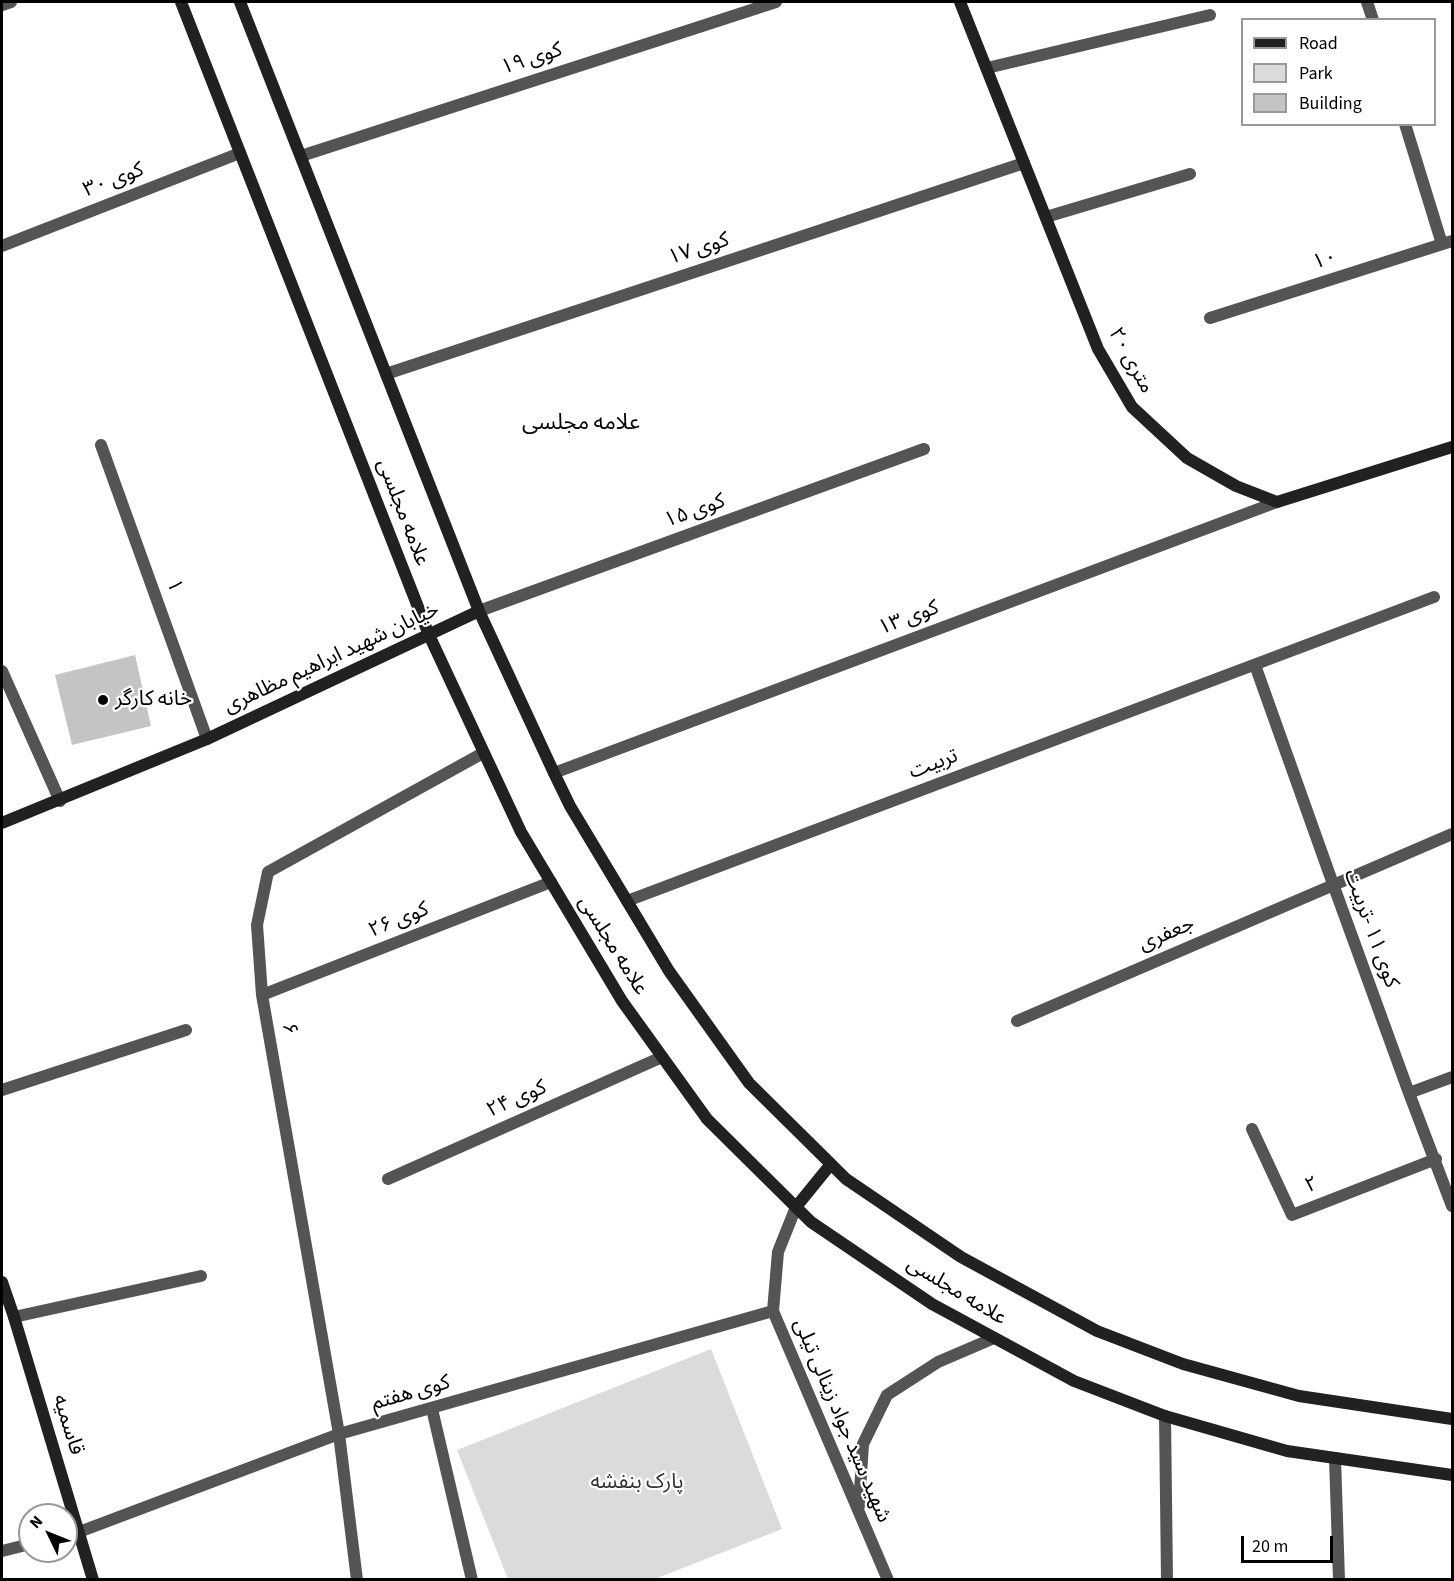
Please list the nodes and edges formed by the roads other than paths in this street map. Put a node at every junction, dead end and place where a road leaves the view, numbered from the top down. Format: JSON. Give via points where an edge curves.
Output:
{"nodes":[{"id":1,"x":11,"y":2,"type":"edge"},
{"id":2,"x":181,"y":2,"type":"edge"},
{"id":3,"x":240,"y":2,"type":"edge"},
{"id":4,"x":776,"y":2,"type":"edge"},
{"id":5,"x":960,"y":2,"type":"edge"},
{"id":6,"x":1368,"y":2,"type":"edge"},
{"id":7,"x":2,"y":5,"type":"edge"},
{"id":8,"x":1210,"y":15,"type":"dead end"},
{"id":9,"x":1372,"y":18,"type":"edge"},
{"id":10,"x":987,"y":68,"type":"junction"},
{"id":11,"x":1406,"y":126,"type":"edge"},
{"id":12,"x":240,"y":153,"type":"junction"},
{"id":13,"x":301,"y":156,"type":"junction"},
{"id":14,"x":1024,"y":163,"type":"junction"},
{"id":15,"x":1190,"y":174,"type":"dead end"},
{"id":16,"x":1046,"y":217,"type":"junction"},
{"id":17,"x":1447,"y":242,"type":"edge"},
{"id":18,"x":2,"y":246,"type":"edge"},
{"id":19,"x":1210,"y":318,"type":"dead end"},
{"id":20,"x":386,"y":374,"type":"junction"},
{"id":21,"x":101,"y":446,"type":"dead end"},
{"id":22,"x":1452,"y":447,"type":"edge"},
{"id":23,"x":924,"y":448,"type":"dead end"},
{"id":24,"x":1277,"y":501,"type":"junction"},
{"id":25,"x":1434,"y":597,"type":"dead end"},
{"id":26,"x":479,"y":611,"type":"junction"},
{"id":27,"x":429,"y":634,"type":"junction"},
{"id":28,"x":1255,"y":665,"type":"junction"},
{"id":29,"x":2,"y":670,"type":"edge"},
{"id":30,"x":207,"y":739,"type":"junction"},
{"id":31,"x":483,"y":753,"type":"junction"},
{"id":32,"x":554,"y":773,"type":"junction"},
{"id":33,"x":60,"y":801,"type":"junction"},
{"id":34,"x":2,"y":824,"type":"edge"},
{"id":35,"x":1452,"y":834,"type":"edge"},
{"id":36,"x":551,"y":882,"type":"junction"},
{"id":37,"x":1333,"y":884,"type":"junction"},
{"id":38,"x":627,"y":901,"type":"junction"},
{"id":39,"x":262,"y":996,"type":"junction"},
{"id":40,"x":1017,"y":1021,"type":"dead end"},
{"id":41,"x":186,"y":1030,"type":"dead end"},
{"id":42,"x":662,"y":1056,"type":"junction"},
{"id":43,"x":1452,"y":1077,"type":"edge"},
{"id":44,"x":2,"y":1090,"type":"edge"},
{"id":45,"x":1409,"y":1093,"type":"junction"},
{"id":46,"x":1252,"y":1129,"type":"dead end"},
{"id":47,"x":1436,"y":1159,"type":"junction"},
{"id":48,"x":831,"y":1164,"type":"junction"},
{"id":49,"x":388,"y":1179,"type":"dead end"},
{"id":50,"x":1452,"y":1206,"type":"edge"},
{"id":51,"x":796,"y":1207,"type":"junction"},
{"id":52,"x":201,"y":1276,"type":"dead end"},
{"id":53,"x":2,"y":1282,"type":"edge"},
{"id":54,"x":773,"y":1311,"type":"junction"},
{"id":55,"x":14,"y":1317,"type":"junction"},
{"id":56,"x":994,"y":1338,"type":"junction"},
{"id":57,"x":432,"y":1409,"type":"junction"},
{"id":58,"x":1165,"y":1416,"type":"junction"},
{"id":59,"x":1452,"y":1419,"type":"edge"},
{"id":60,"x":339,"y":1434,"type":"junction"},
{"id":61,"x":1335,"y":1458,"type":"junction"},
{"id":62,"x":1452,"y":1476,"type":"edge"},
{"id":63,"x":859,"y":1511,"type":"junction"},
{"id":64,"x":79,"y":1532,"type":"junction"},
{"id":65,"x":18,"y":1547,"type":"edge"},
{"id":66,"x":2,"y":1551,"type":"edge"},
{"id":67,"x":93,"y":1580,"type":"edge"},
{"id":68,"x":357,"y":1580,"type":"edge"},
{"id":69,"x":472,"y":1580,"type":"edge"},
{"id":70,"x":888,"y":1580,"type":"edge"},
{"id":71,"x":1167,"y":1580,"type":"edge"},
{"id":72,"x":1339,"y":1580,"type":"edge"}],
"edges":[{"from":1,"to":7,"type":"street"},
{"from":2,"to":12,"type":"main road","name":"علامه مجلسی"},
{"from":3,"to":13,"type":"main road","name":"علامه مجلسی"},
{"from":4,"to":13,"type":"street","name":"کوی ۱۹"},
{"from":5,"to":10,"type":"main road","name":"۲۰ متری"},
{"from":6,"to":9,"type":"street"},
{"from":8,"to":10,"type":"street"},
{"from":10,"to":14,"type":"main road","name":"۲۰ متری"},
{"from":11,"to":17,"type":"street"},
{"from":12,"to":18,"type":"street","name":"کوی ۳۰"},
{"from":12,"to":27,"type":"main road","name":"علامه مجلسی"},
{"from":13,"to":20,"type":"main road","name":"علامه مجلسی"},
{"from":14,"to":16,"type":"main road","name":"۲۰ متری"},
{"from":14,"to":20,"type":"street","name":"کوی ۱۷"},
{"from":15,"to":16,"type":"street"},
{"from":16,"to":24,"type":"main road","name":"۲۰ متری","via":[[1098,349],[1132,407],[1187,458],[1236,486]]},
{"from":17,"to":19,"type":"street","name":"۱۰"},
{"from":20,"to":26,"type":"main road","name":"علامه مجلسی"},
{"from":21,"to":30,"type":"street","name":"۱"},
{"from":22,"to":24,"type":"main road"},
{"from":23,"to":26,"type":"street","name":"کوی ۱۵"},
{"from":24,"to":32,"type":"street","name":"کوی ۱۳"},
{"from":25,"to":28,"type":"street","name":"تربیت"},
{"from":26,"to":27,"type":"main road","name":"خیابان شهید ابراهیم مظاهری"},
{"from":26,"to":32,"type":"main road","name":"علامه مجلسی"},
{"from":27,"to":30,"type":"main road","name":"خیابان شهید ابراهیم مظاهری"},
{"from":27,"to":31,"type":"main road","name":"علامه مجلسی"},
{"from":28,"to":37,"type":"street","name":"کوی ۱۱ -تربیت"},
{"from":28,"to":38,"type":"street","name":"تربیت"},
{"from":29,"to":33,"type":"street"},
{"from":30,"to":33,"type":"main road","name":"خیابان شهید ابراهیم مظاهری"},
{"from":31,"to":36,"type":"main road","name":"علامه مجلسی","via":[[521,832]]},
{"from":31,"to":39,"type":"street","name":"۶","via":[[267,872],[257,925]]},
{"from":32,"to":38,"type":"main road","name":"علامه مجلسی"},
{"from":33,"to":34,"type":"main road","name":"خیابان شهید ابراهیم مظاهری"},
{"from":35,"to":37,"type":"street","name":"جعفری"},
{"from":36,"to":39,"type":"street","name":"کوی ۲۶"},
{"from":36,"to":42,"type":"main road","name":"علامه مجلسی","via":[[622,1001]]},
{"from":37,"to":40,"type":"street","name":"جعفری"},
{"from":37,"to":45,"type":"street","name":"کوی ۱۱ -تربیت"},
{"from":38,"to":48,"type":"main road","name":"علامه مجلسی","via":[[669,971],[749,1083]]},
{"from":39,"to":60,"type":"street","name":"۶"},
{"from":41,"to":44,"type":"street"},
{"from":42,"to":49,"type":"street","name":"کوی ۲۴"},
{"from":42,"to":51,"type":"main road","name":"علامه مجلسی","via":[[706,1119]]},
{"from":43,"to":45,"type":"street"},
{"from":45,"to":47,"type":"street","name":"کوی ۱۱ -تربیت"},
{"from":46,"to":47,"type":"street","name":"۲","via":[[1292,1215]]},
{"from":47,"to":50,"type":"street","name":"کوی ۱۱ -تربیت"},
{"from":48,"to":51,"type":"main road"},
{"from":48,"to":59,"type":"main road","name":"علامه مجلسی","via":[[846,1179],[961,1257],[1097,1331],[1182,1364],[1299,1396]]},
{"from":51,"to":54,"type":"street","name":"شهید سید جواد زینالی تیلی","via":[[778,1252]]},
{"from":51,"to":56,"type":"main road","name":"علامه مجلسی","via":[[811,1222],[932,1304]]},
{"from":52,"to":55,"type":"street"},
{"from":53,"to":55,"type":"main road","name":"قاسمیه"},
{"from":54,"to":57,"type":"street","name":"کوی هفتم"},
{"from":54,"to":63,"type":"street","name":"شهید سید جواد زینالی تیلی"},
{"from":55,"to":64,"type":"main road","name":"قاسمیه"},
{"from":56,"to":58,"type":"main road","name":"علامه مجلسی","via":[[1074,1381]]},
{"from":56,"to":63,"type":"street","via":[[938,1362],[887,1395],[863,1444]]},
{"from":57,"to":60,"type":"street","name":"کوی هفتم"},
{"from":57,"to":69,"type":"street"},
{"from":58,"to":61,"type":"main road","name":"علامه مجلسی","via":[[1287,1451]]},
{"from":58,"to":71,"type":"street"},
{"from":60,"to":64,"type":"street","name":"کوی هفتم"},
{"from":60,"to":68,"type":"street","name":"۶"},
{"from":61,"to":62,"type":"main road","name":"علامه مجلسی"},
{"from":61,"to":72,"type":"street"},
{"from":63,"to":70,"type":"street","name":"شهید سید جواد زینالی تیلی"},
{"from":64,"to":67,"type":"main road","name":"قاسمیه"},
{"from":65,"to":66,"type":"street"}]}
